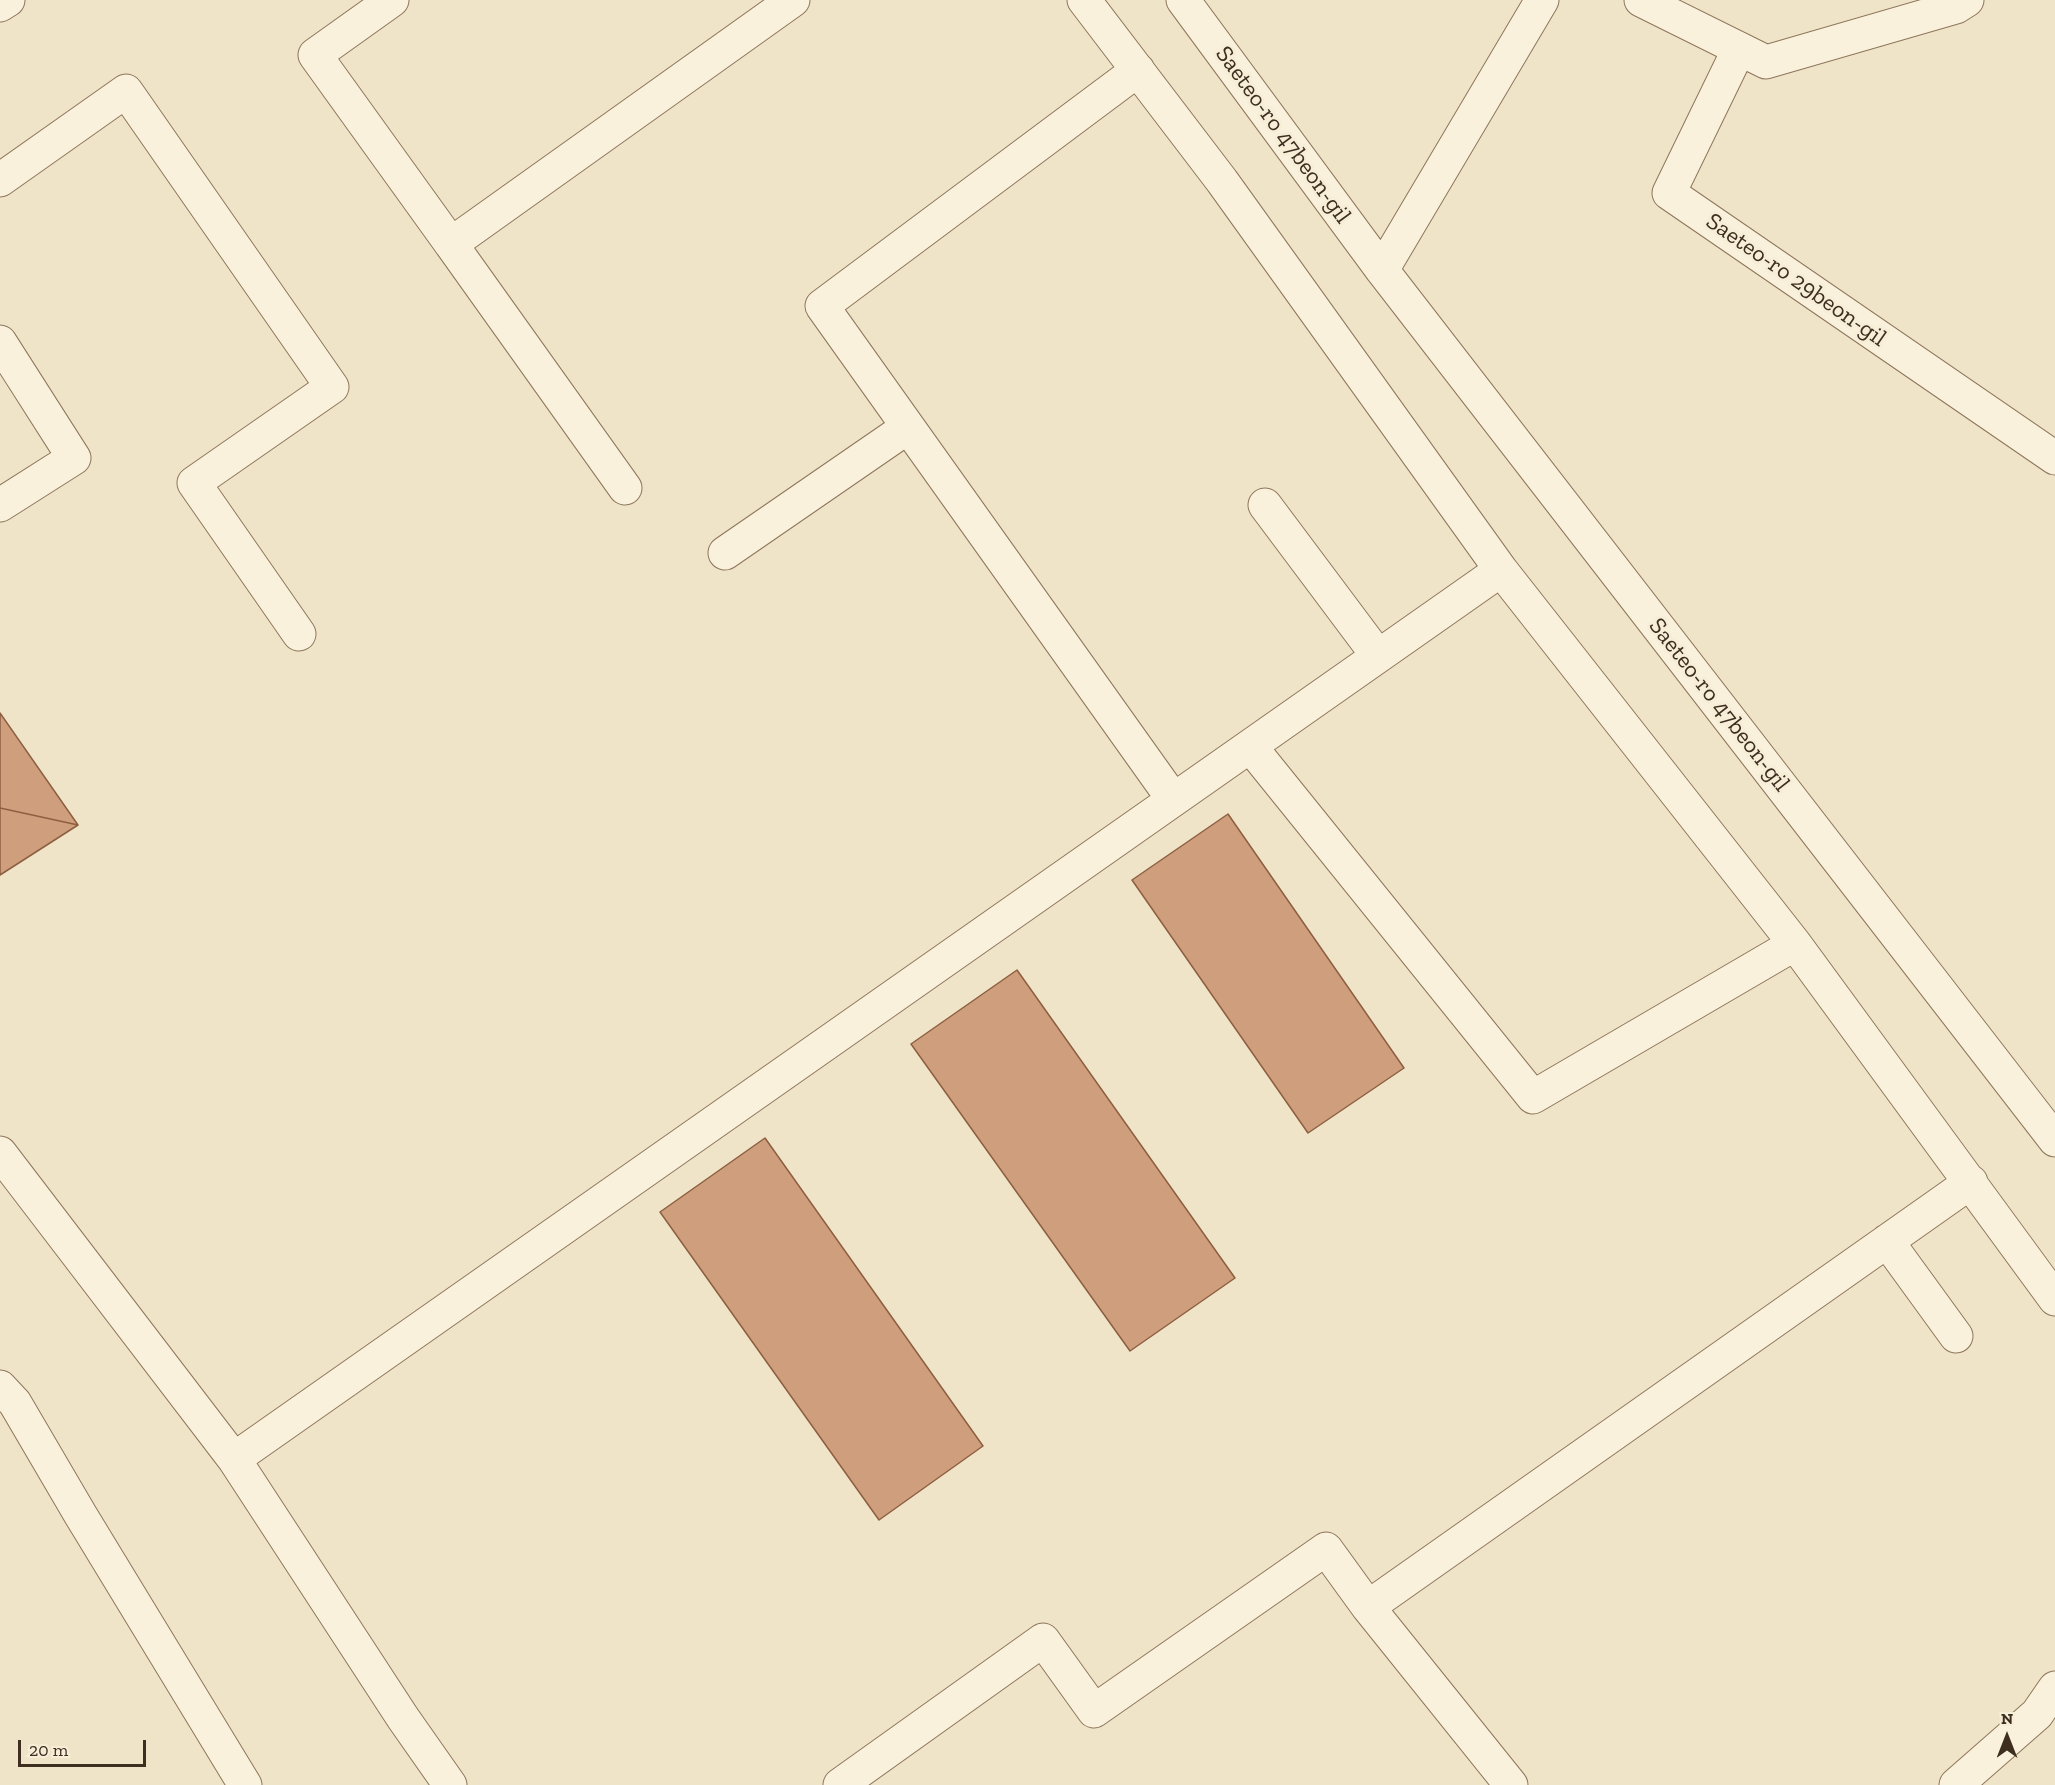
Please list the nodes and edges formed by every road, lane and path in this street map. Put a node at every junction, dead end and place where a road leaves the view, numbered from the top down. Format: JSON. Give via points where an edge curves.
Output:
{"nodes":[{"id":1,"x":8,"y":0,"type":"edge"},
{"id":2,"x":392,"y":0,"type":"edge"},
{"id":3,"x":793,"y":0,"type":"edge"},
{"id":4,"x":1084,"y":0,"type":"edge"},
{"id":5,"x":1183,"y":0,"type":"edge"},
{"id":6,"x":1542,"y":0,"type":"edge"},
{"id":7,"x":1641,"y":0,"type":"edge"},
{"id":8,"x":1967,"y":0,"type":"edge"},
{"id":9,"x":0,"y":5,"type":"edge"},
{"id":10,"x":1739,"y":49,"type":"junction"},
{"id":11,"x":1138,"y":69,"type":"junction"},
{"id":12,"x":0,"y":180,"type":"edge"},
{"id":13,"x":451,"y":243,"type":"junction"},
{"id":14,"x":1383,"y":270,"type":"junction"},
{"id":15,"x":0,"y":342,"type":"edge"},
{"id":16,"x":908,"y":427,"type":"junction"},
{"id":17,"x":2055,"y":458,"type":"edge"},
{"id":18,"x":625,"y":488,"type":"dead end"},
{"id":19,"x":0,"y":504,"type":"edge"},
{"id":20,"x":1265,"y":504,"type":"dead end"},
{"id":21,"x":725,"y":553,"type":"dead end"},
{"id":22,"x":1501,"y":570,"type":"junction"},
{"id":23,"x":299,"y":634,"type":"dead end"},
{"id":24,"x":1378,"y":656,"type":"junction"},
{"id":25,"x":1250,"y":746,"type":"junction"},
{"id":26,"x":1173,"y":800,"type":"junction"},
{"id":27,"x":1795,"y":944,"type":"junction"},
{"id":28,"x":2055,"y":1140,"type":"edge"},
{"id":29,"x":0,"y":1153,"type":"edge"},
{"id":30,"x":1971,"y":1182,"type":"junction"},
{"id":31,"x":1887,"y":1241,"type":"junction"},
{"id":32,"x":2055,"y":1299,"type":"edge"},
{"id":33,"x":1956,"y":1336,"type":"dead end"},
{"id":34,"x":0,"y":1387,"type":"edge"},
{"id":35,"x":234,"y":1459,"type":"junction"},
{"id":36,"x":1368,"y":1606,"type":"junction"},
{"id":37,"x":2055,"y":1688,"type":"edge"},
{"id":38,"x":245,"y":1785,"type":"edge"},
{"id":39,"x":450,"y":1785,"type":"edge"},
{"id":40,"x":840,"y":1785,"type":"edge"},
{"id":41,"x":1511,"y":1785,"type":"edge"},
{"id":42,"x":1956,"y":1785,"type":"edge"}],
"edges":[{"from":1,"to":9,"type":"street"},
{"from":2,"to":13,"type":"street","via":[[315,55]]},
{"from":3,"to":13,"type":"street"},
{"from":4,"to":11,"type":"street"},
{"from":5,"to":14,"type":"street","name":"Saeteo-ro 47beon-gil"},
{"from":6,"to":14,"type":"street"},
{"from":7,"to":10,"type":"street"},
{"from":8,"to":10,"type":"street","via":[[1956,7],[1766,62]]},
{"from":10,"to":17,"type":"street","name":"Saeteo-ro 29beon-gil","via":[[1669,193]]},
{"from":11,"to":16,"type":"street","via":[[822,306]]},
{"from":11,"to":22,"type":"street"},
{"from":12,"to":23,"type":"street","via":[[126,92],[332,387],[194,483]]},
{"from":13,"to":18,"type":"street"},
{"from":14,"to":28,"type":"street","name":"Saeteo-ro 47beon-gil"},
{"from":15,"to":19,"type":"street","via":[[74,458]]},
{"from":16,"to":21,"type":"street"},
{"from":16,"to":26,"type":"street"},
{"from":20,"to":24,"type":"street"},
{"from":22,"to":24,"type":"street"},
{"from":22,"to":27,"type":"street"},
{"from":24,"to":25,"type":"street"},
{"from":25,"to":26,"type":"street"},
{"from":25,"to":27,"type":"street","via":[[1533,1096]]},
{"from":26,"to":35,"type":"street"},
{"from":27,"to":30,"type":"street"},
{"from":29,"to":35,"type":"street"},
{"from":30,"to":31,"type":"street"},
{"from":30,"to":32,"type":"street"},
{"from":31,"to":33,"type":"street"},
{"from":31,"to":36,"type":"street"},
{"from":34,"to":38,"type":"street","via":[[15,1403]]},
{"from":35,"to":39,"type":"street"},
{"from":36,"to":40,"type":"street","via":[[1326,1549],[1094,1710],[1043,1641]]},
{"from":36,"to":41,"type":"street"},
{"from":37,"to":42,"type":"street","via":[[2037,1714]]}]}
